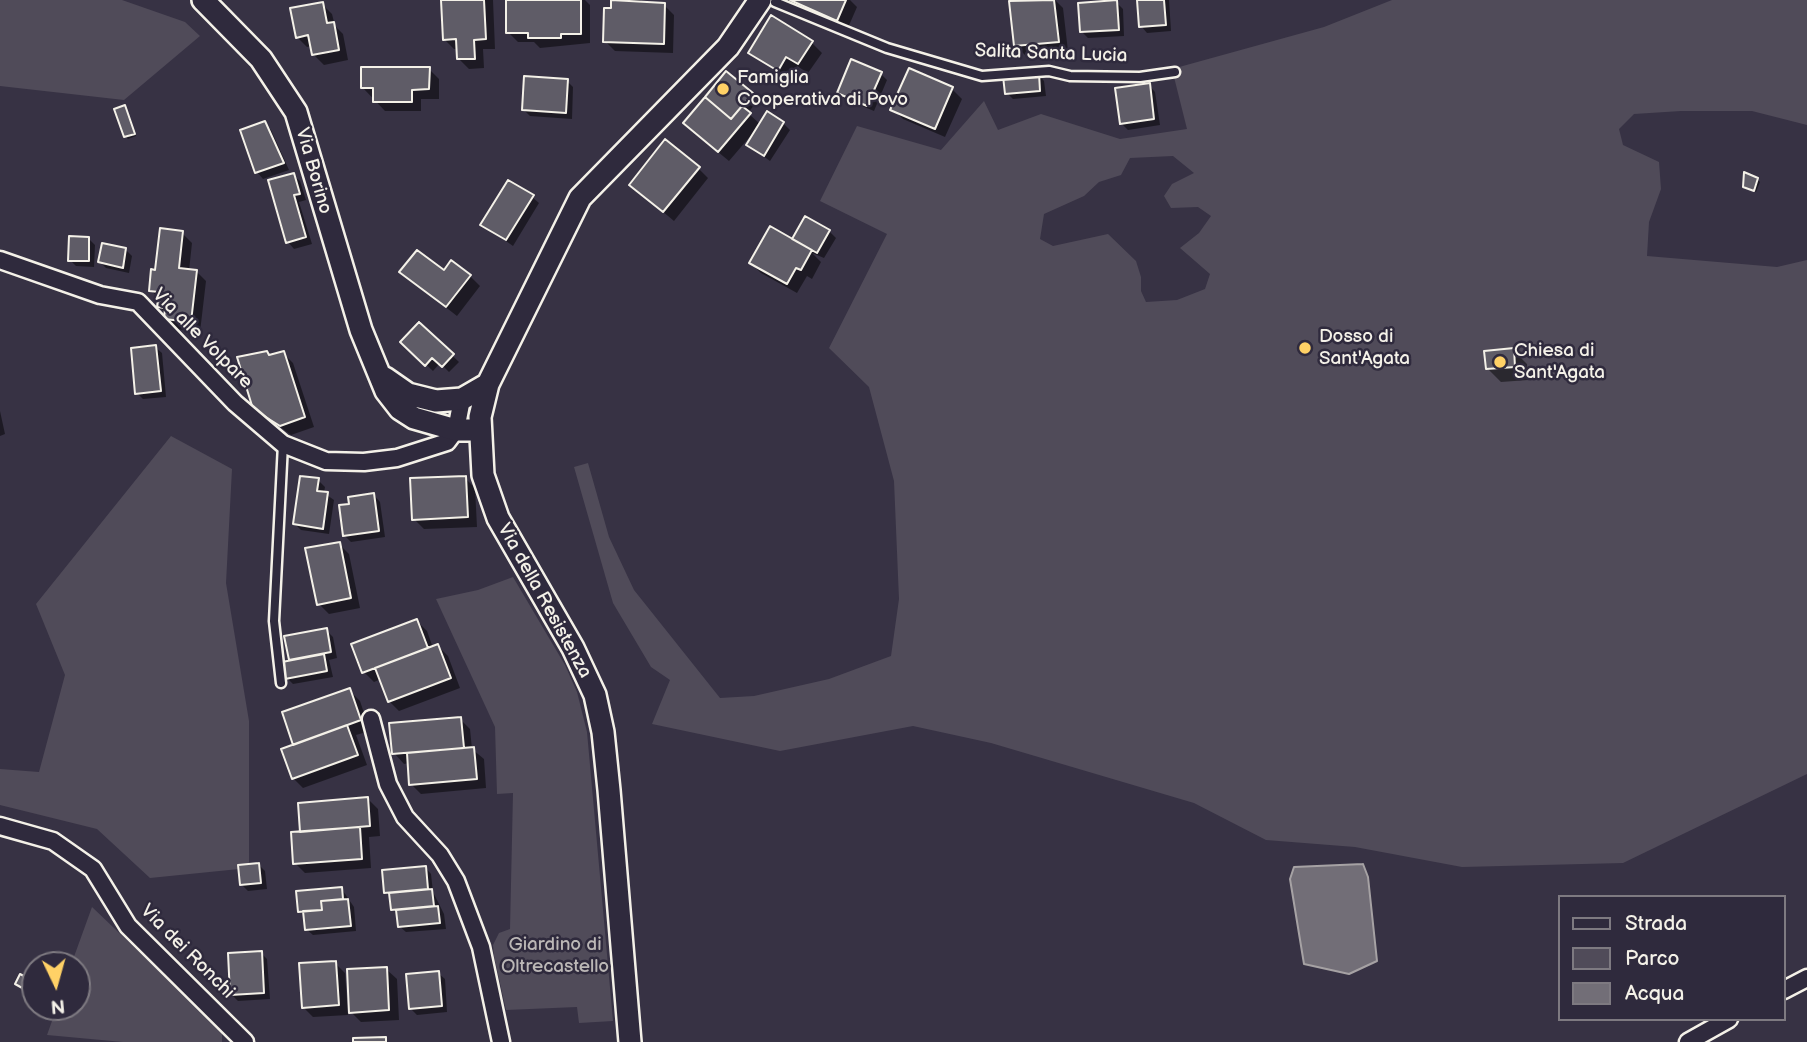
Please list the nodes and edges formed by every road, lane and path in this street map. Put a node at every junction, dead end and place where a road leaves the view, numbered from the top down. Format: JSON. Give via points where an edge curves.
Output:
{"nodes":[{"id":1,"x":202,"y":0,"type":"edge"},
{"id":2,"x":768,"y":1,"type":"edge"},
{"id":3,"x":1175,"y":72,"type":"dead end"},
{"id":4,"x":0,"y":260,"type":"edge"},
{"id":5,"x":376,"y":369,"type":"junction"},
{"id":6,"x":488,"y":384,"type":"junction"},
{"id":7,"x":462,"y":399,"type":"junction"},
{"id":8,"x":456,"y":430,"type":"junction"},
{"id":9,"x":479,"y":430,"type":"junction"},
{"id":10,"x":283,"y":444,"type":"junction"},
{"id":11,"x":281,"y":683,"type":"dead end"},
{"id":12,"x":370,"y":719,"type":"dead end"},
{"id":13,"x":0,"y":826,"type":"edge"},
{"id":14,"x":1807,"y":978,"type":"edge"},
{"id":15,"x":1786,"y":989,"type":"edge"},
{"id":16,"x":1725,"y":1021,"type":"edge"},
{"id":17,"x":245,"y":1042,"type":"edge"},
{"id":18,"x":501,"y":1042,"type":"edge"},
{"id":19,"x":629,"y":1042,"type":"edge"},
{"id":20,"x":1688,"y":1042,"type":"edge"}],
"edges":[{"from":1,"to":5,"type":"street","name":"Via Borino","via":[[261,59],[296,112],[360,330]]},
{"from":2,"to":3,"type":"lane","name":"Salita Santa Lucia","via":[[887,48],[982,76],[1049,71],[1070,76],[1140,77]]},
{"from":2,"to":6,"type":"street","name":"Via della Resistenza","via":[[580,198]]},
{"from":4,"to":10,"type":"street","name":"Via alle Volpare","via":[[100,295],[138,302],[235,402]]},
{"from":5,"to":7,"type":"street","name":"Via Borino","via":[[396,388],[422,400]]},
{"from":5,"to":8,"type":"street","name":"Via Borino","via":[[400,409],[429,424]]},
{"from":6,"to":7,"type":"street","name":"Via Borino"},
{"from":6,"to":9,"type":"street","name":"Via della Resistenza"},
{"from":7,"to":8,"type":"street"},
{"from":8,"to":9,"type":"street","name":"Via Borino"},
{"from":8,"to":10,"type":"street","name":"Via alle Volpare","via":[[447,442],[430,449],[364,462],[326,461]]},
{"from":9,"to":19,"type":"street","name":"Via della Resistenza","via":[[483,475],[498,518],[573,648],[594,695],[607,767]]},
{"from":10,"to":11,"type":"lane","via":[[274,621]]},
{"from":12,"to":18,"type":"street","via":[[388,783],[405,817],[440,855],[456,881],[481,947]]},
{"from":13,"to":17,"type":"street","name":"Via dei Ronchi","via":[[53,841],[93,869],[128,926]]},
{"from":14,"to":15,"type":"street"},
{"from":16,"to":20,"type":"street"}]}
